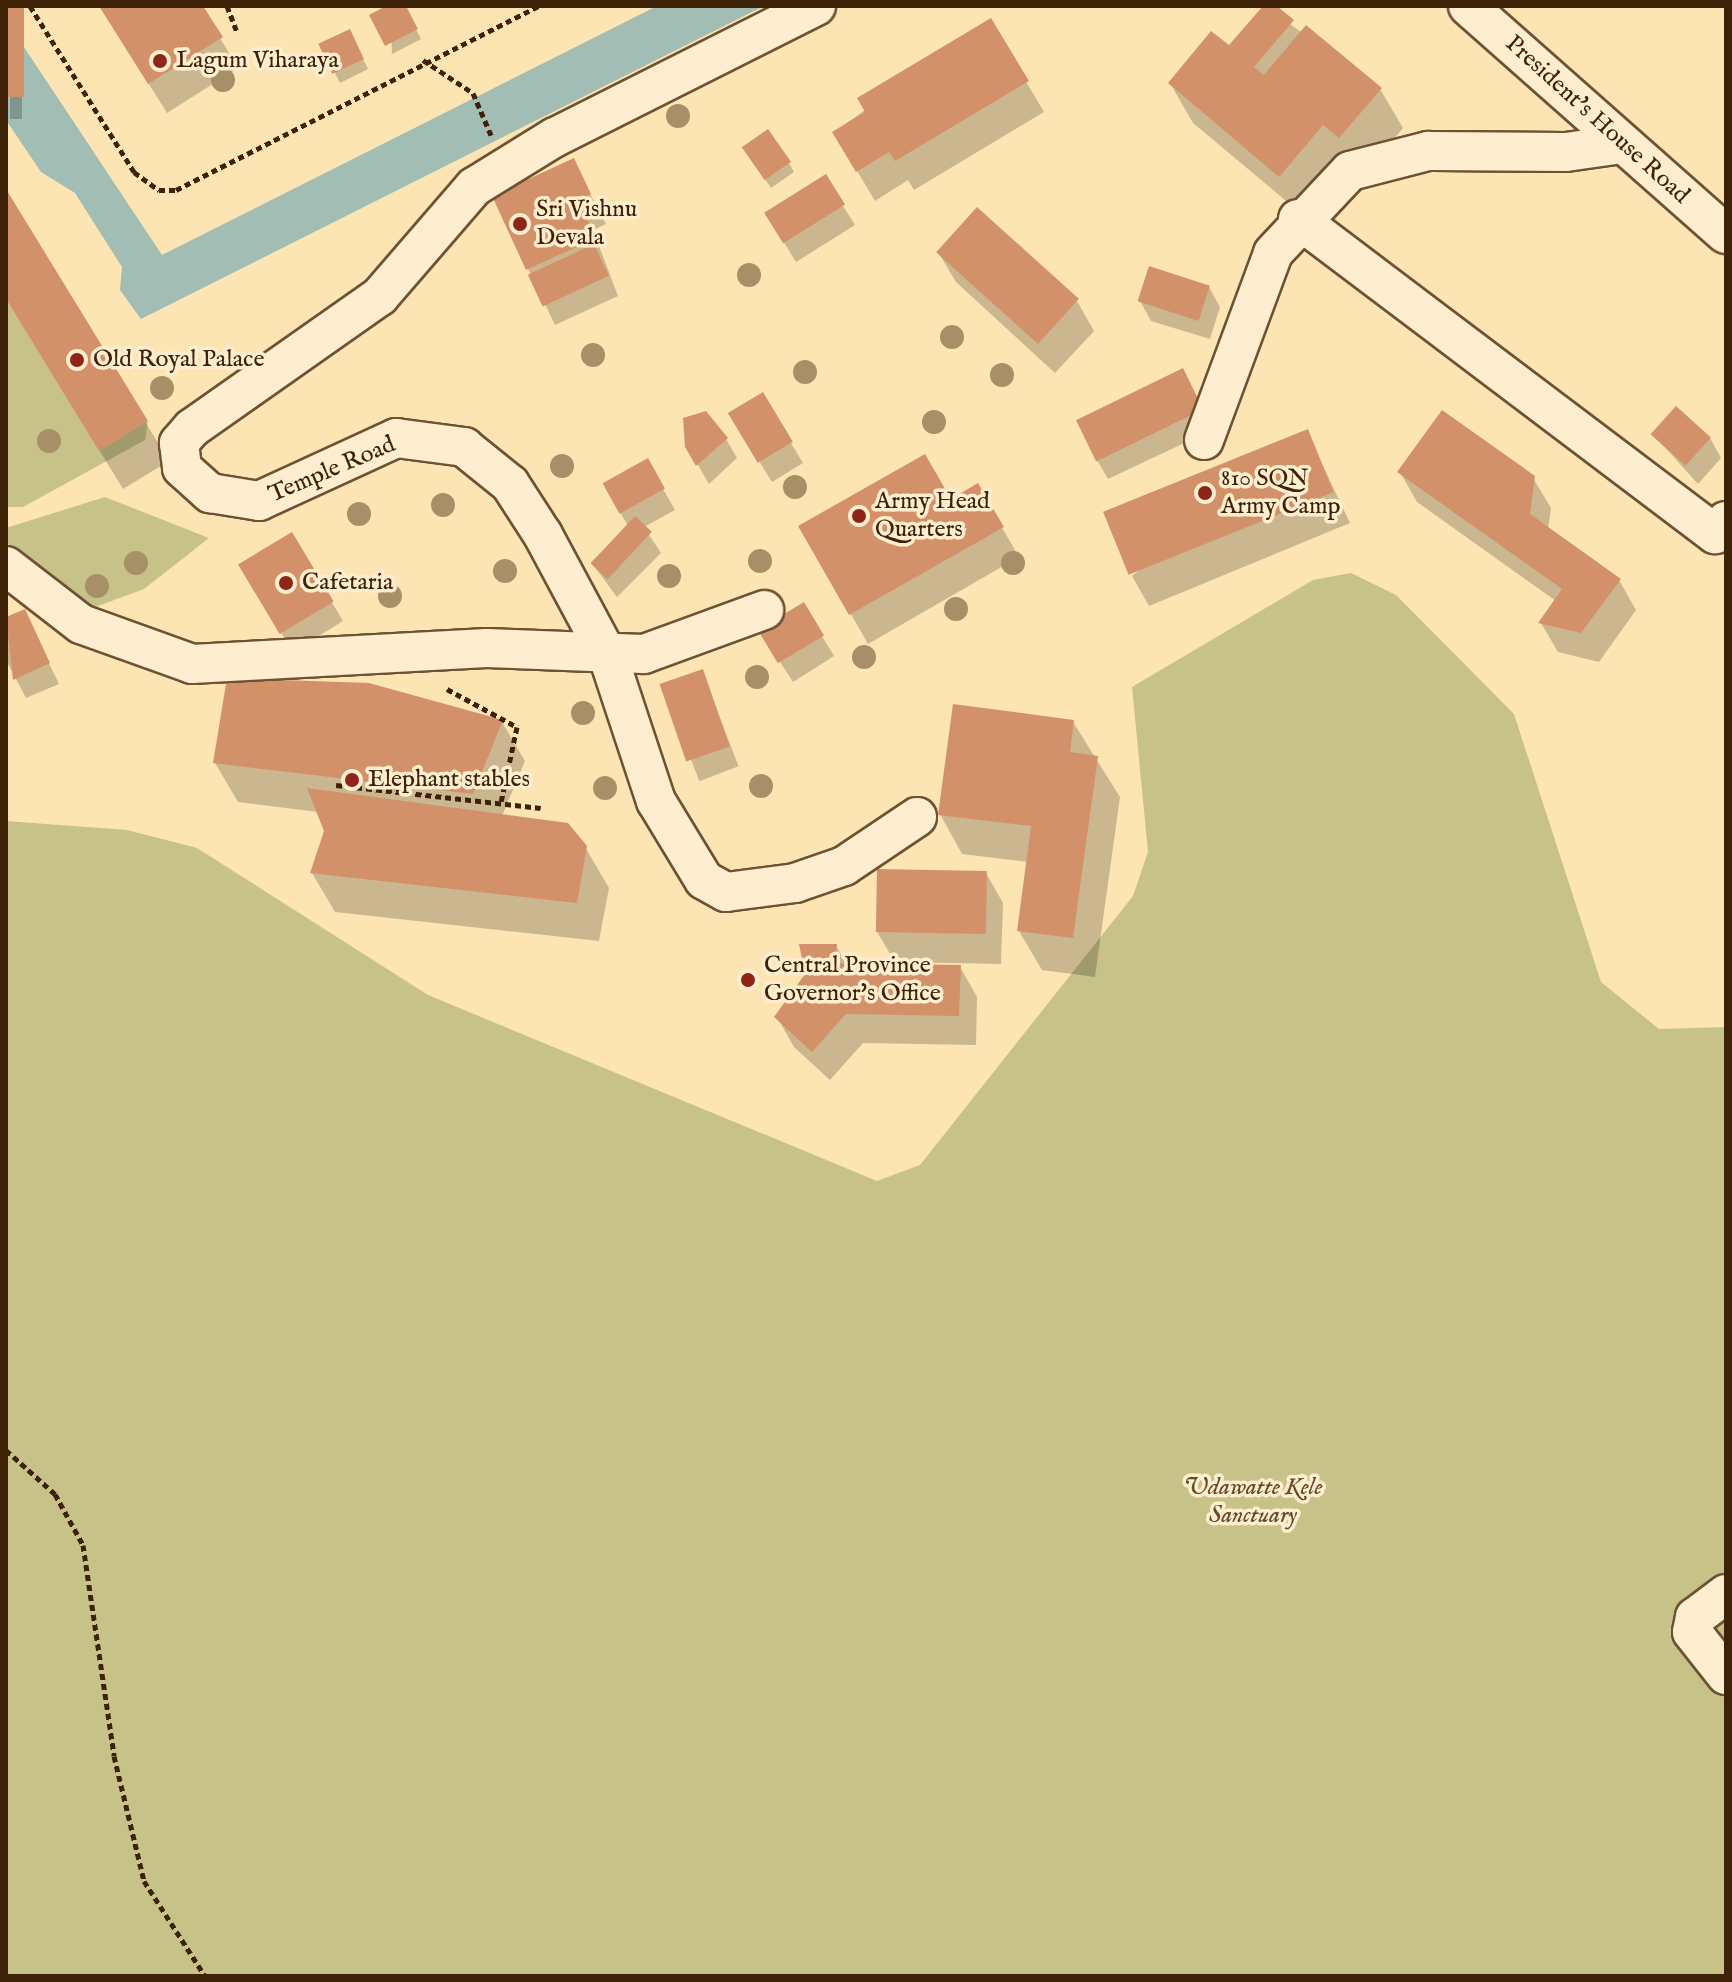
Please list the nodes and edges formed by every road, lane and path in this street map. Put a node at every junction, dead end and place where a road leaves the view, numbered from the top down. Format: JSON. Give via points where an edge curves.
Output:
{"nodes":[{"id":1,"x":30,"y":6,"type":"edge"},
{"id":2,"x":227,"y":6,"type":"edge"},
{"id":3,"x":539,"y":6,"type":"edge"},
{"id":4,"x":816,"y":6,"type":"edge"},
{"id":5,"x":1468,"y":6,"type":"edge"},
{"id":6,"x":237,"y":32,"type":"dead end"},
{"id":7,"x":422,"y":59,"type":"junction"},
{"id":8,"x":1622,"y":144,"type":"junction"},
{"id":9,"x":505,"y":165,"type":"junction"},
{"id":10,"x":1298,"y":219,"type":"junction"},
{"id":11,"x":1726,"y":234,"type":"edge"},
{"id":12,"x":1204,"y":440,"type":"dead end"},
{"id":13,"x":1726,"y":521,"type":"edge"},
{"id":14,"x":6,"y":566,"type":"edge"},
{"id":15,"x":764,"y":610,"type":"dead end"},
{"id":16,"x":608,"y":656,"type":"junction"},
{"id":17,"x":429,"y":683,"type":"dead end"},
{"id":18,"x":336,"y":785,"type":"dead end"},
{"id":19,"x":501,"y":802,"type":"junction"},
{"id":20,"x":541,"y":808,"type":"dead end"},
{"id":21,"x":917,"y":817,"type":"dead end"},
{"id":22,"x":6,"y":1450,"type":"edge"},
{"id":23,"x":1726,"y":1594,"type":"edge"},
{"id":24,"x":1726,"y":1675,"type":"edge"},
{"id":25,"x":205,"y":1976,"type":"edge"}],
"edges":[{"from":1,"to":7,"type":"path","via":[[134,172],[159,190],[196,183]]},
{"from":2,"to":6,"type":"path"},
{"from":3,"to":7,"type":"path"},
{"from":4,"to":9,"type":"street","name":"Temple Road"},
{"from":5,"to":8,"type":"street","name":"President's House Road"},
{"from":7,"to":9,"type":"path","via":[[473,93]]},
{"from":8,"to":10,"type":"street","via":[[1377,160],[1350,171]]},
{"from":8,"to":11,"type":"street","name":"President's House Road"},
{"from":9,"to":16,"type":"street","name":"Temple Road","via":[[474,187],[363,310],[192,428],[179,443],[182,468],[210,493],[259,501],[396,438],[464,447],[510,484]]},
{"from":10,"to":12,"type":"street","via":[[1273,253]]},
{"from":10,"to":13,"type":"street","via":[[1715,534]]},
{"from":14,"to":16,"type":"street","via":[[81,624],[192,664],[487,648]]},
{"from":15,"to":16,"type":"street","via":[[644,654]]},
{"from":16,"to":21,"type":"street","name":"Temple Road","via":[[656,801],[704,880],[726,892],[795,883],[844,866]]},
{"from":17,"to":19,"type":"path","via":[[514,721]]},
{"from":18,"to":19,"type":"path"},
{"from":19,"to":20,"type":"path"},
{"from":22,"to":25,"type":"path","via":[[55,1494],[83,1545],[114,1756],[144,1881]]},
{"from":23,"to":24,"type":"street","via":[[1695,1617],[1692,1632]]}]}
